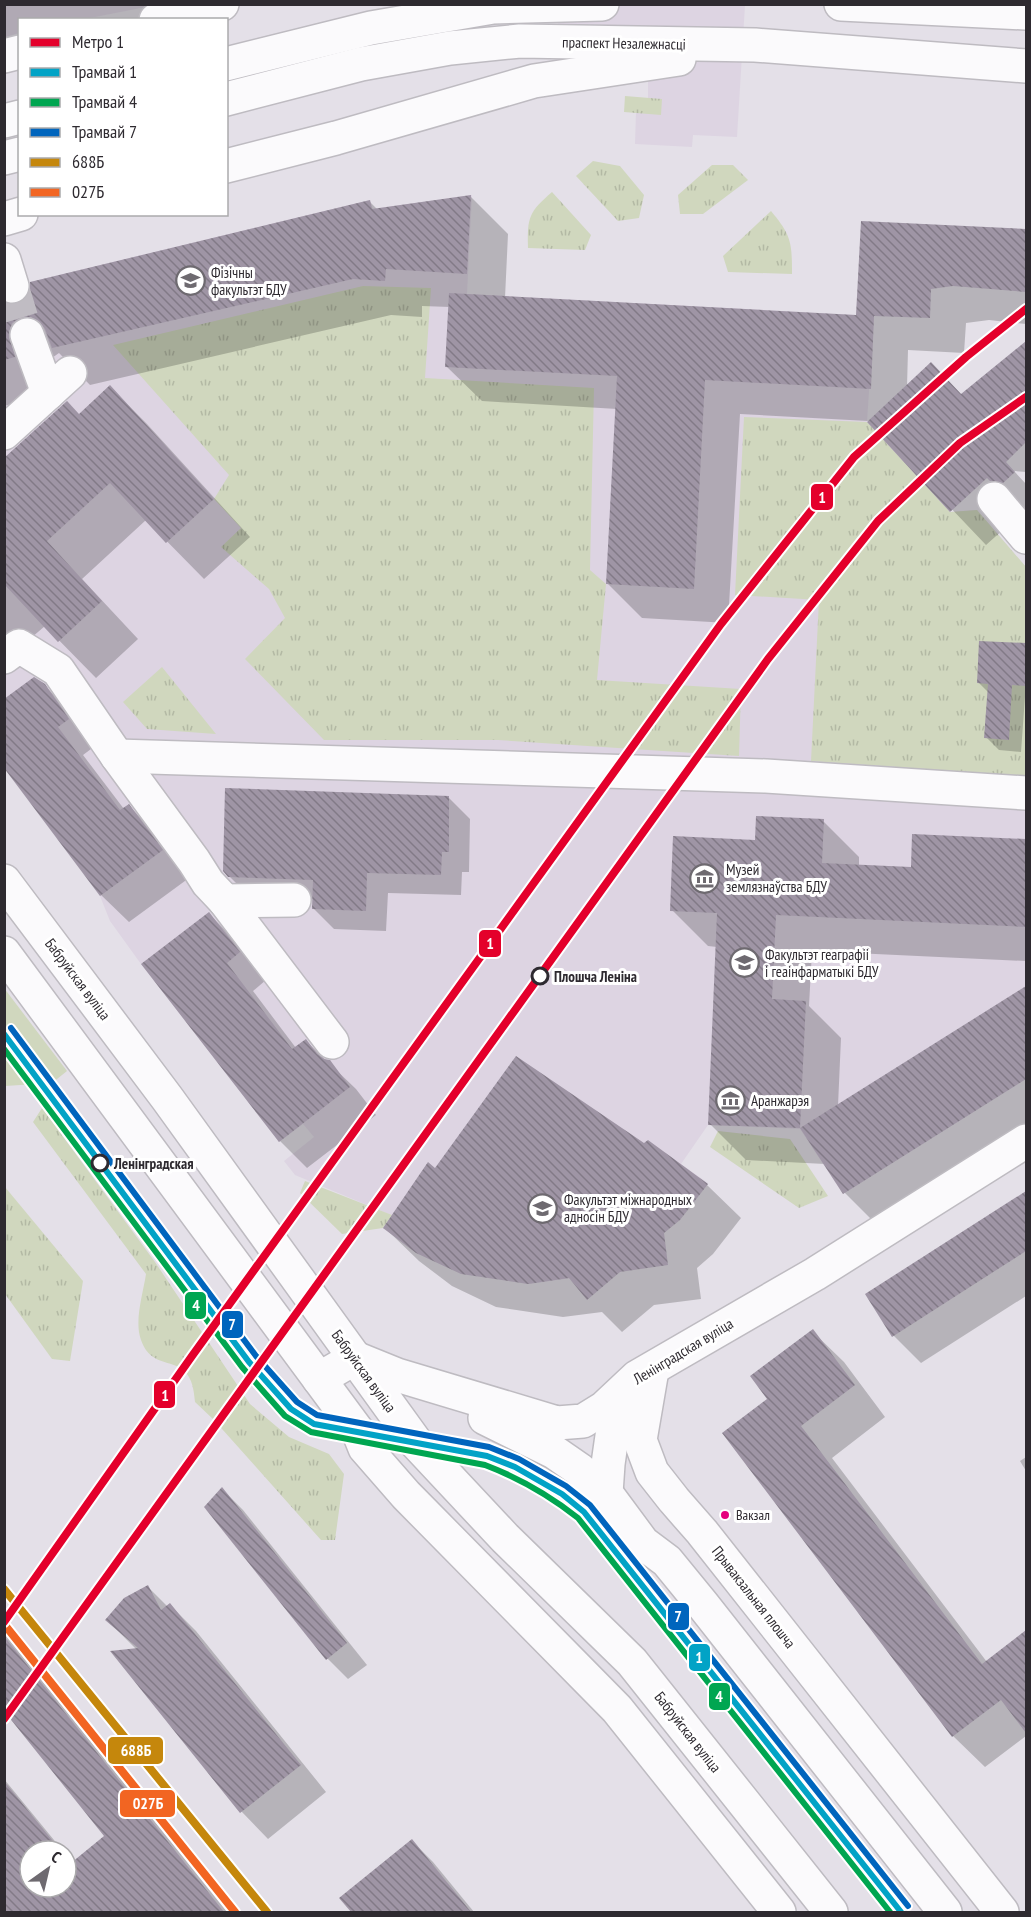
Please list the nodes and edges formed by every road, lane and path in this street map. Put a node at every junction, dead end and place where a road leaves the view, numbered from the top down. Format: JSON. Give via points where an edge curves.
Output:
{"nodes":[{"id":1,"x":222,"y":4,"type":"edge"},
{"id":2,"x":602,"y":4,"type":"edge"},
{"id":3,"x":841,"y":4,"type":"edge"},
{"id":4,"x":1026,"y":13,"type":"edge"},
{"id":5,"x":164,"y":18,"type":"edge"},
{"id":6,"x":755,"y":45,"type":"junction"},
{"id":7,"x":228,"y":64,"type":"edge"},
{"id":8,"x":1026,"y":66,"type":"edge"},
{"id":9,"x":228,"y":98,"type":"edge"},
{"id":10,"x":228,"y":165,"type":"edge"},
{"id":11,"x":27,"y":335,"type":"tunnel mouth"},
{"id":12,"x":4,"y":433,"type":"edge"},
{"id":13,"x":994,"y":499,"type":"dead end"},
{"id":14,"x":1026,"y":537,"type":"edge"},
{"id":15,"x":9,"y":644,"type":"edge"},
{"id":16,"x":117,"y":756,"type":"junction"},
{"id":17,"x":1026,"y":793,"type":"edge"},
{"id":18,"x":4,"y":881,"type":"edge"},
{"id":19,"x":294,"y":900,"type":"dead end"},
{"id":20,"x":225,"y":901,"type":"junction"},
{"id":21,"x":4,"y":953,"type":"edge"},
{"id":22,"x":332,"y":1042,"type":"dead end"},
{"id":23,"x":1026,"y":1141,"type":"edge"},
{"id":24,"x":355,"y":1358,"type":"junction"},
{"id":25,"x":652,"y":1370,"type":"junction"},
{"id":26,"x":397,"y":1375,"type":"junction"},
{"id":27,"x":319,"y":1379,"type":"junction"},
{"id":28,"x":606,"y":1493,"type":"junction"},
{"id":29,"x":779,"y":1912,"type":"edge"},
{"id":30,"x":831,"y":1912,"type":"edge"},
{"id":31,"x":945,"y":1912,"type":"edge"},
{"id":32,"x":1002,"y":1912,"type":"edge"}],
"edges":[{"from":1,"to":5,"type":"main road"},
{"from":2,"to":7,"type":"main road","via":[[482,9],[370,28]]},
{"from":3,"to":4,"type":"main road"},
{"from":6,"to":8,"type":"main road","name":"праспект Незалежнасці"},
{"from":6,"to":9,"type":"main road","name":"праспект Незалежнасці","via":[[519,41],[361,64]]},
{"from":6,"to":10,"type":"main road","via":[[534,81]]},
{"from":11,"to":12,"type":"main road","via":[[59,383]]},
{"from":13,"to":14,"type":"main road"},
{"from":15,"to":16,"type":"main road","via":[[58,670]]},
{"from":16,"to":17,"type":"main road","via":[[766,776]]},
{"from":16,"to":20,"type":"main road"},
{"from":18,"to":24,"type":"main road","name":"Бабруйская вуліца"},
{"from":19,"to":20,"type":"main road"},
{"from":20,"to":22,"type":"main road"},
{"from":21,"to":27,"type":"main road"},
{"from":23,"to":25,"type":"main road","name":"Ленінградская вуліца","via":[[815,1274]]},
{"from":24,"to":26,"type":"main road","name":"Ленінградская вуліца"},
{"from":24,"to":27,"type":"main road"},
{"from":24,"to":30,"type":"main road","name":"Бабруйская вуліца","via":[[431,1459],[632,1662]]},
{"from":25,"to":26,"type":"main road","name":"Ленінградская вуліца","via":[[637,1377],[604,1408],[582,1421],[557,1423]]},
{"from":25,"to":28,"type":"main road","via":[[612,1436]]},
{"from":25,"to":32,"type":"main road","name":"Прывакзальная плошча","via":[[640,1440],[652,1472]]},
{"from":26,"to":28,"type":"main road","via":[[554,1452]]},
{"from":27,"to":29,"type":"main road","via":[[359,1433],[365,1448],[406,1495],[617,1709]]},
{"from":28,"to":31,"type":"main road","via":[[643,1543],[667,1561],[703,1605]]}]}
